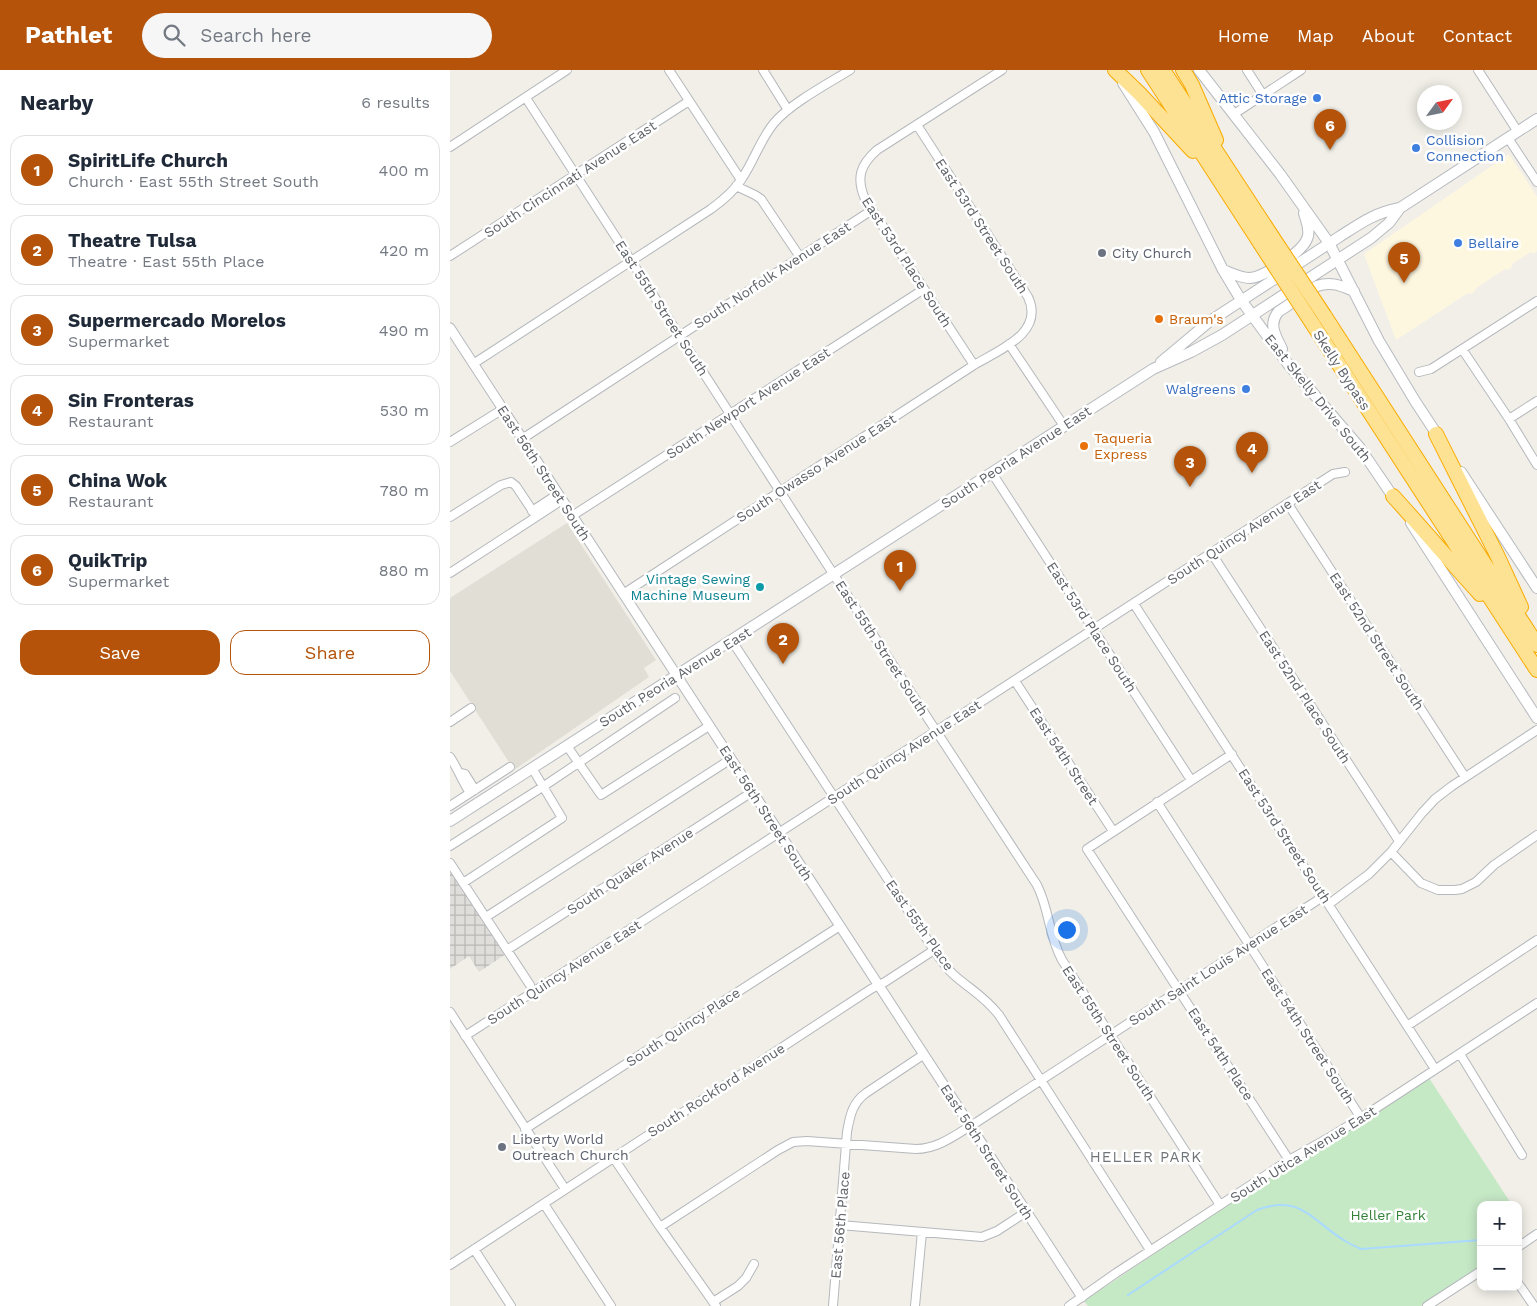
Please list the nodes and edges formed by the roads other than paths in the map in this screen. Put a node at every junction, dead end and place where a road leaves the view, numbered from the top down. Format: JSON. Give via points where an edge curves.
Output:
{"nodes":[{"id":1,"x":567,"y":70,"type":"edge"},
{"id":2,"x":669,"y":70,"type":"edge"},
{"id":3,"x":763,"y":70,"type":"edge"},
{"id":4,"x":850,"y":70,"type":"edge"},
{"id":5,"x":1002,"y":70,"type":"edge"},
{"id":6,"x":1115,"y":70,"type":"edge"},
{"id":7,"x":1148,"y":70,"type":"edge"},
{"id":8,"x":1163,"y":70,"type":"edge"},
{"id":9,"x":1183,"y":70,"type":"edge"},
{"id":10,"x":1199,"y":70,"type":"edge"},
{"id":11,"x":1246,"y":70,"type":"edge"},
{"id":12,"x":1301,"y":70,"type":"edge"},
{"id":13,"x":1478,"y":70,"type":"edge"},
{"id":14,"x":1263,"y":95,"type":"junction"},
{"id":15,"x":526,"y":98,"type":"junction"},
{"id":16,"x":689,"y":101,"type":"junction"},
{"id":17,"x":788,"y":110,"type":"junction"},
{"id":18,"x":1234,"y":114,"type":"junction"},
{"id":19,"x":1537,"y":120,"type":"edge"},
{"id":20,"x":917,"y":125,"type":"junction"},
{"id":21,"x":1518,"y":132,"type":"junction"},
{"id":22,"x":1508,"y":138,"type":"junction"},
{"id":23,"x":450,"y":147,"type":"edge"},
{"id":24,"x":576,"y":175,"type":"junction"},
{"id":25,"x":1216,"y":175,"type":"junction"},
{"id":26,"x":1233,"y":177,"type":"junction"},
{"id":27,"x":1537,"y":182,"type":"edge"},
{"id":28,"x":739,"y":183,"type":"junction"},
{"id":29,"x":1300,"y":202,"type":"junction"},
{"id":30,"x":1400,"y":208,"type":"junction"},
{"id":31,"x":872,"y":210,"type":"junction"},
{"id":32,"x":1265,"y":239,"type":"junction"},
{"id":33,"x":1329,"y":243,"type":"junction"},
{"id":34,"x":450,"y":256,"type":"edge"},
{"id":35,"x":800,"y":257,"type":"junction"},
{"id":36,"x":1338,"y":260,"type":"junction"},
{"id":37,"x":632,"y":261,"type":"junction"},
{"id":38,"x":1223,"y":270,"type":"junction"},
{"id":39,"x":924,"y":289,"type":"junction"},
{"id":40,"x":1354,"y":291,"type":"junction"},
{"id":41,"x":1241,"y":300,"type":"junction"},
{"id":42,"x":1537,"y":301,"type":"edge"},
{"id":43,"x":1252,"y":315,"type":"junction"},
{"id":44,"x":1318,"y":319,"type":"junction"},
{"id":45,"x":450,"y":328,"type":"edge"},
{"id":46,"x":680,"y":335,"type":"junction"},
{"id":47,"x":1010,"y":344,"type":"junction"},
{"id":48,"x":1462,"y":349,"type":"junction"},
{"id":49,"x":473,"y":364,"type":"junction"},
{"id":50,"x":1288,"y":364,"type":"junction"},
{"id":51,"x":974,"y":365,"type":"junction"},
{"id":52,"x":1153,"y":369,"type":"junction"},
{"id":53,"x":1419,"y":372,"type":"dead end"},
{"id":54,"x":1537,"y":401,"type":"edge"},
{"id":55,"x":502,"y":409,"type":"junction"},
{"id":56,"x":730,"y":414,"type":"junction"},
{"id":57,"x":1509,"y":419,"type":"junction"},
{"id":58,"x":1064,"y":426,"type":"junction"},
{"id":59,"x":1436,"y":434,"type":"junction"},
{"id":60,"x":522,"y":439,"type":"junction"},
{"id":61,"x":450,"y":442,"type":"edge"},
{"id":62,"x":1537,"y":465,"type":"edge"},
{"id":63,"x":1345,"y":472,"type":"dead end"},
{"id":64,"x":992,"y":473,"type":"junction"},
{"id":65,"x":781,"y":492,"type":"junction"},
{"id":66,"x":1393,"y":496,"type":"junction"},
{"id":67,"x":560,"y":497,"type":"junction"},
{"id":68,"x":1288,"y":504,"type":"junction"},
{"id":69,"x":534,"y":513,"type":"junction"},
{"id":70,"x":572,"y":516,"type":"junction"},
{"id":71,"x":450,"y":517,"type":"edge"},
{"id":72,"x":1212,"y":554,"type":"junction"},
{"id":73,"x":450,"y":573,"type":"edge"},
{"id":74,"x":834,"y":575,"type":"junction"},
{"id":75,"x":1537,"y":588,"type":"edge"},
{"id":76,"x":623,"y":594,"type":"junction"},
{"id":77,"x":1134,"y":604,"type":"junction"},
{"id":78,"x":1506,"y":622,"type":"junction"},
{"id":79,"x":1094,"y":630,"type":"junction"},
{"id":80,"x":732,"y":641,"type":"junction"},
{"id":81,"x":1537,"y":644,"type":"edge"},
{"id":82,"x":1537,"y":670,"type":"edge"},
{"id":83,"x":676,"y":676,"type":"junction"},
{"id":84,"x":1015,"y":681,"type":"junction"},
{"id":85,"x":675,"y":698,"type":"dead end"},
{"id":86,"x":471,"y":708,"type":"dead end"},
{"id":87,"x":1537,"y":718,"type":"edge"},
{"id":88,"x":450,"y":722,"type":"edge"},
{"id":89,"x":709,"y":726,"type":"junction"},
{"id":90,"x":1537,"y":730,"type":"edge"},
{"id":91,"x":936,"y":731,"type":"junction"},
{"id":92,"x":567,"y":746,"type":"junction"},
{"id":93,"x":1232,"y":754,"type":"junction"},
{"id":94,"x":450,"y":757,"type":"edge"},
{"id":95,"x":731,"y":759,"type":"junction"},
{"id":96,"x":578,"y":763,"type":"junction"},
{"id":97,"x":510,"y":767,"type":"dead end"},
{"id":98,"x":532,"y":768,"type":"junction"},
{"id":99,"x":1465,"y":777,"type":"junction"},
{"id":100,"x":1191,"y":780,"type":"junction"},
{"id":101,"x":544,"y":786,"type":"junction"},
{"id":102,"x":472,"y":791,"type":"junction"},
{"id":103,"x":752,"y":792,"type":"junction"},
{"id":104,"x":834,"y":796,"type":"junction"},
{"id":105,"x":479,"y":802,"type":"junction"},
{"id":106,"x":1158,"y":802,"type":"junction"},
{"id":107,"x":450,"y":806,"type":"edge"},
{"id":108,"x":450,"y":821,"type":"edge"},
{"id":109,"x":1113,"y":831,"type":"junction"},
{"id":110,"x":779,"y":833,"type":"junction"},
{"id":111,"x":1537,"y":835,"type":"edge"},
{"id":112,"x":1399,"y":840,"type":"junction"},
{"id":113,"x":450,"y":846,"type":"edge"},
{"id":114,"x":1391,"y":852,"type":"junction"},
{"id":115,"x":450,"y":863,"type":"edge"},
{"id":116,"x":463,"y":883,"type":"junction"},
{"id":117,"x":1324,"y":896,"type":"junction"},
{"id":118,"x":1329,"y":904,"type":"junction"},
{"id":119,"x":486,"y":917,"type":"junction"},
{"id":120,"x":840,"y":926,"type":"junction"},
{"id":121,"x":1537,"y":940,"type":"edge"},
{"id":122,"x":1250,"y":944,"type":"junction"},
{"id":123,"x":507,"y":950,"type":"junction"},
{"id":124,"x":934,"y":950,"type":"junction"},
{"id":125,"x":530,"y":985,"type":"dead end"},
{"id":126,"x":878,"y":986,"type":"junction"},
{"id":127,"x":1179,"y":990,"type":"junction"},
{"id":128,"x":1537,"y":1003,"type":"edge"},
{"id":129,"x":450,"y":1012,"type":"edge"},
{"id":130,"x":1407,"y":1026,"type":"junction"},
{"id":131,"x":1110,"y":1035,"type":"junction"},
{"id":132,"x":465,"y":1036,"type":"junction"},
{"id":133,"x":1460,"y":1054,"type":"junction"},
{"id":134,"x":923,"y":1055,"type":"junction"},
{"id":135,"x":1435,"y":1069,"type":"junction"},
{"id":136,"x":1040,"y":1080,"type":"junction"},
{"id":137,"x":1361,"y":1118,"type":"junction"},
{"id":138,"x":970,"y":1126,"type":"junction"},
{"id":139,"x":525,"y":1129,"type":"junction"},
{"id":140,"x":847,"y":1144,"type":"junction"},
{"id":141,"x":1522,"y":1155,"type":"dead end"},
{"id":142,"x":613,"y":1157,"type":"junction"},
{"id":143,"x":1289,"y":1160,"type":"junction"},
{"id":144,"x":565,"y":1189,"type":"junction"},
{"id":145,"x":544,"y":1204,"type":"junction"},
{"id":146,"x":1220,"y":1205,"type":"junction"},
{"id":147,"x":1026,"y":1212,"type":"junction"},
{"id":148,"x":840,"y":1225,"type":"junction"},
{"id":149,"x":660,"y":1227,"type":"junction"},
{"id":150,"x":922,"y":1232,"type":"junction"},
{"id":151,"x":1537,"y":1234,"type":"edge"},
{"id":152,"x":1519,"y":1246,"type":"edge"},
{"id":153,"x":474,"y":1249,"type":"junction"},
{"id":154,"x":1150,"y":1250,"type":"junction"},
{"id":155,"x":754,"y":1264,"type":"dead end"},
{"id":156,"x":450,"y":1265,"type":"edge"},
{"id":157,"x":1477,"y":1274,"type":"edge"},
{"id":158,"x":1522,"y":1288,"type":"edge"},
{"id":159,"x":1082,"y":1297,"type":"junction"},
{"id":160,"x":714,"y":1304,"type":"edge"},
{"id":161,"x":511,"y":1306,"type":"edge"},
{"id":162,"x":611,"y":1306,"type":"edge"},
{"id":163,"x":833,"y":1306,"type":"edge"},
{"id":164,"x":915,"y":1306,"type":"edge"},
{"id":165,"x":1069,"y":1306,"type":"edge"},
{"id":166,"x":1427,"y":1306,"type":"edge"},
{"id":167,"x":1534,"y":1306,"type":"edge"}],
"edges":[{"from":1,"to":15,"type":"street"},
{"from":2,"to":16,"type":"street"},
{"from":3,"to":17,"type":"street"},
{"from":4,"to":17,"type":"street"},
{"from":5,"to":20,"type":"street"},
{"from":6,"to":25,"type":"highway"},
{"from":6,"to":38,"type":"main road","name":"East Skelly Drive South","via":[[1154,132]]},
{"from":7,"to":25,"type":"highway","name":"Skelly Bypass"},
{"from":8,"to":26,"type":"highway","name":"Skelly Bypass"},
{"from":9,"to":26,"type":"highway"},
{"from":10,"to":18,"type":"main road"},
{"from":11,"to":14,"type":"street"},
{"from":12,"to":14,"type":"street"},
{"from":13,"to":21,"type":"street"},
{"from":14,"to":18,"type":"street"},
{"from":15,"to":23,"type":"street"},
{"from":15,"to":24,"type":"street","name":"East 55th Street South"},
{"from":16,"to":24,"type":"street","name":"South Cincinnati Avenue East"},
{"from":16,"to":28,"type":"street"},
{"from":17,"to":28,"type":"street","via":[[766,134]]},
{"from":18,"to":29,"type":"main road"},
{"from":19,"to":21,"type":"main road","name":"South Peoria Avenue East"},
{"from":20,"to":31,"type":"street","name":"East 53rd Place South","via":[[864,163],[860,182]]},
{"from":20,"to":47,"type":"street","name":"East 53rd Street South","via":[[1030,302],[1032,317],[1028,327]]},
{"from":21,"to":22,"type":"main road","name":"South Peoria Avenue East"},
{"from":22,"to":27,"type":"street"},
{"from":22,"to":30,"type":"main road","name":"South Peoria Avenue East"},
{"from":24,"to":34,"type":"street","name":"South Cincinnati Avenue East"},
{"from":24,"to":37,"type":"street","name":"East 55th Street South"},
{"from":25,"to":32,"type":"highway","name":"Skelly Bypass"},
{"from":26,"to":32,"type":"highway","name":"Skelly Bypass"},
{"from":28,"to":35,"type":"street","via":[[761,199]]},
{"from":28,"to":37,"type":"street","via":[[711,210]]},
{"from":29,"to":33,"type":"main road"},
{"from":29,"to":38,"type":"main road","via":[[1309,230],[1301,249],[1257,277],[1244,277]]},
{"from":30,"to":33,"type":"main road","name":"South Peoria Avenue East","via":[[1377,214]]},
{"from":30,"to":36,"type":"main road","name":"South Peoria Avenue East","via":[[1389,223]]},
{"from":31,"to":35,"type":"street","name":"South Norfolk Avenue East"},
{"from":31,"to":39,"type":"street","name":"East 53rd Place South"},
{"from":32,"to":44,"type":"highway","name":"Skelly Bypass","bridge":true},
{"from":33,"to":36,"type":"main road"},
{"from":33,"to":41,"type":"main road","name":"South Peoria Avenue East"},
{"from":35,"to":46,"type":"street","name":"South Norfolk Avenue East"},
{"from":36,"to":40,"type":"main road"},
{"from":36,"to":43,"type":"main road","name":"South Peoria Avenue East"},
{"from":37,"to":46,"type":"street","name":"East 55th Street South"},
{"from":37,"to":49,"type":"street"},
{"from":38,"to":41,"type":"main road","name":"East Skelly Drive South"},
{"from":39,"to":51,"type":"street","name":"East 53rd Place South"},
{"from":39,"to":56,"type":"street","name":"South Newport Avenue East"},
{"from":40,"to":50,"type":"main road","via":[[1335,284],[1323,284],[1278,312],[1272,326]]},
{"from":40,"to":59,"type":"main road","via":[[1388,357]]},
{"from":41,"to":43,"type":"main road","name":"East Skelly Drive South"},
{"from":41,"to":52,"type":"main road","name":"South Peoria Avenue East","via":[[1193,334]]},
{"from":42,"to":48,"type":"street"},
{"from":43,"to":50,"type":"main road","name":"East Skelly Drive South"},
{"from":43,"to":52,"type":"main road","name":"South Peoria Avenue East","via":[[1222,335]]},
{"from":44,"to":78,"type":"highway","name":"Skelly Bypass"},
{"from":44,"to":81,"type":"highway","name":"Skelly Bypass"},
{"from":45,"to":49,"type":"street","name":"East 56th Street South"},
{"from":46,"to":56,"type":"street","name":"East 55th Street South"},
{"from":46,"to":60,"type":"street","name":"South Norfolk Avenue East"},
{"from":47,"to":51,"type":"street","name":"South Owasso Avenue East"},
{"from":47,"to":58,"type":"street"},
{"from":48,"to":53,"type":"street","via":[[1431,370]]},
{"from":48,"to":57,"type":"street"},
{"from":49,"to":55,"type":"street","name":"East 56th Street South"},
{"from":50,"to":66,"type":"main road","name":"East Skelly Drive South","via":[[1354,441]]},
{"from":51,"to":65,"type":"street","name":"South Owasso Avenue East"},
{"from":52,"to":58,"type":"main road","name":"South Peoria Avenue East"},
{"from":54,"to":57,"type":"street"},
{"from":55,"to":60,"type":"street","name":"East 56th Street South"},
{"from":55,"to":61,"type":"street"},
{"from":56,"to":65,"type":"street","name":"East 55th Street South"},
{"from":56,"to":70,"type":"street","name":"South Newport Avenue East"},
{"from":57,"to":62,"type":"street"},
{"from":58,"to":64,"type":"main road","name":"South Peoria Avenue East"},
{"from":59,"to":75,"type":"main road"},
{"from":59,"to":81,"type":"highway"},
{"from":60,"to":67,"type":"street","name":"East 56th Street South"},
{"from":63,"to":68,"type":"street","name":"South Quincy Avenue East","via":[[1333,474]]},
{"from":64,"to":74,"type":"main road","name":"South Peoria Avenue East"},
{"from":64,"to":79,"type":"street","name":"East 53rd Place South"},
{"from":65,"to":74,"type":"street","name":"East 55th Street South"},
{"from":65,"to":76,"type":"street","name":"South Owasso Avenue East"},
{"from":66,"to":78,"type":"highway"},
{"from":66,"to":87,"type":"main road","name":"East Skelly Drive South"},
{"from":67,"to":69,"type":"street"},
{"from":67,"to":70,"type":"street","name":"East 56th Street South"},
{"from":68,"to":72,"type":"street","name":"South Quincy Avenue East"},
{"from":68,"to":99,"type":"street","name":"East 52nd Street South"},
{"from":69,"to":71,"type":"street","via":[[511,482]]},
{"from":69,"to":73,"type":"street"},
{"from":70,"to":76,"type":"street","name":"East 56th Street South"},
{"from":72,"to":77,"type":"street","name":"South Quincy Avenue East"},
{"from":72,"to":112,"type":"street","name":"East 52nd Place South"},
{"from":74,"to":80,"type":"main road","name":"South Peoria Avenue East"},
{"from":74,"to":91,"type":"street","name":"East 55th Street South"},
{"from":76,"to":83,"type":"street","name":"East 56th Street South"},
{"from":77,"to":79,"type":"street","name":"South Quincy Avenue East"},
{"from":77,"to":93,"type":"street","name":"East 53rd Street South"},
{"from":78,"to":82,"type":"highway","name":"Skelly Bypass"},
{"from":79,"to":84,"type":"street","name":"South Quincy Avenue East"},
{"from":79,"to":100,"type":"street","name":"East 53rd Place South"},
{"from":80,"to":83,"type":"main road","name":"South Peoria Avenue East"},
{"from":80,"to":104,"type":"street","name":"East 55th Place"},
{"from":83,"to":89,"type":"street","name":"East 56th Street South"},
{"from":83,"to":92,"type":"main road","name":"South Peoria Avenue East"},
{"from":84,"to":91,"type":"street","name":"South Quincy Avenue East"},
{"from":84,"to":109,"type":"street","name":"East 54th Street"},
{"from":85,"to":96,"type":"street","name":"South Peoria Avenue East"},
{"from":86,"to":88,"type":"street"},
{"from":89,"to":95,"type":"street","name":"East 56th Street South"},
{"from":89,"to":96,"type":"street","via":[[601,795]]},
{"from":90,"to":99,"type":"street"},
{"from":91,"to":104,"type":"street","name":"South Quincy Avenue East"},
{"from":91,"to":131,"type":"street","name":"East 55th Street South","via":[[1037,885],[1045,903],[1056,950]]},
{"from":92,"to":96,"type":"street"},
{"from":92,"to":98,"type":"main road","name":"South Peoria Avenue East"},
{"from":93,"to":100,"type":"street"},
{"from":93,"to":117,"type":"street","name":"East 53rd Street South"},
{"from":94,"to":102,"type":"street","via":[[460,773],[465,774]]},
{"from":95,"to":103,"type":"street","name":"East 56th Street South"},
{"from":95,"to":119,"type":"street"},
{"from":96,"to":101,"type":"street","name":"South Peoria Avenue East"},
{"from":97,"to":102,"type":"street"},
{"from":98,"to":101,"type":"street"},
{"from":98,"to":105,"type":"main road","name":"South Peoria Avenue East"},
{"from":99,"to":112,"type":"street","via":[[1436,799]]},
{"from":100,"to":106,"type":"street"},
{"from":101,"to":113,"type":"street","name":"South Peoria Avenue East"},
{"from":101,"to":116,"type":"street","via":[[562,818]]},
{"from":102,"to":105,"type":"street"},
{"from":102,"to":107,"type":"street"},
{"from":103,"to":110,"type":"street","name":"East 56th Street South"},
{"from":103,"to":123,"type":"street","name":"South Quaker Avenue"},
{"from":104,"to":110,"type":"street","name":"South Quincy Avenue East"},
{"from":104,"to":124,"type":"street","name":"East 55th Place"},
{"from":105,"to":108,"type":"main road","name":"South Peoria Avenue East"},
{"from":106,"to":109,"type":"street"},
{"from":106,"to":122,"type":"street","name":"East 54th Street South"},
{"from":109,"to":127,"type":"street","name":"East 54th Place","via":[[1087,848]]},
{"from":110,"to":120,"type":"street","name":"East 56th Street South"},
{"from":110,"to":132,"type":"street","name":"South Quincy Avenue East"},
{"from":111,"to":114,"type":"street","via":[[1476,882],[1455,890],[1438,890],[1421,883]]},
{"from":112,"to":114,"type":"street"},
{"from":114,"to":118,"type":"street","via":[[1369,874]]},
{"from":115,"to":116,"type":"street"},
{"from":116,"to":119,"type":"street"},
{"from":117,"to":118,"type":"street","name":"East 53rd Street South"},
{"from":117,"to":122,"type":"street","name":"South Saint Louis Avenue East"},
{"from":118,"to":130,"type":"street","name":"East 53rd Street South"},
{"from":119,"to":123,"type":"street"},
{"from":120,"to":126,"type":"street","name":"East 56th Street South"},
{"from":120,"to":139,"type":"street","name":"South Quincy Place"},
{"from":121,"to":130,"type":"street"},
{"from":122,"to":127,"type":"street","name":"South Saint Louis Avenue East"},
{"from":122,"to":137,"type":"street","name":"East 54th Street South"},
{"from":123,"to":125,"type":"street"},
{"from":124,"to":126,"type":"street","name":"South Rockford Avenue"},
{"from":124,"to":136,"type":"street","name":"East 55th Place","via":[[954,974],[989,1003]]},
{"from":126,"to":134,"type":"street","name":"East 56th Street South"},
{"from":126,"to":142,"type":"street","name":"South Rockford Avenue"},
{"from":127,"to":131,"type":"street","name":"South Saint Louis Avenue East"},
{"from":127,"to":143,"type":"street","name":"East 54th Place"},
{"from":128,"to":133,"type":"street","name":"South Utica Avenue East"},
{"from":129,"to":132,"type":"street"},
{"from":130,"to":135,"type":"street","name":"East 53rd Street South"},
{"from":131,"to":136,"type":"street","name":"South Saint Louis Avenue East"},
{"from":131,"to":146,"type":"street","name":"East 55th Street South"},
{"from":132,"to":139,"type":"street"},
{"from":133,"to":135,"type":"street","name":"South Utica Avenue East"},
{"from":133,"to":141,"type":"street"},
{"from":134,"to":138,"type":"street","name":"East 56th Street South"},
{"from":134,"to":140,"type":"street","name":"East 56th Place","via":[[856,1101]]},
{"from":135,"to":137,"type":"street","name":"South Utica Avenue East"},
{"from":136,"to":138,"type":"street","name":"South Saint Louis Avenue East"},
{"from":136,"to":154,"type":"street","name":"East 55th Place"},
{"from":137,"to":143,"type":"street","name":"South Utica Avenue East"},
{"from":138,"to":140,"type":"street","name":"South Saint Louis Avenue East","via":[[938,1145],[924,1149]]},
{"from":138,"to":147,"type":"street","name":"East 56th Street South"},
{"from":139,"to":144,"type":"street"},
{"from":140,"to":148,"type":"street","name":"East 56th Place"},
{"from":140,"to":149,"type":"street","name":"South Saint Louis Avenue East","via":[[802,1141],[784,1146]]},
{"from":142,"to":144,"type":"street","name":"South Rockford Avenue"},
{"from":142,"to":149,"type":"street"},
{"from":143,"to":146,"type":"street","name":"South Utica Avenue East"},
{"from":144,"to":145,"type":"street","name":"South Rockford Avenue"},
{"from":145,"to":153,"type":"street","name":"South Rockford Avenue"},
{"from":145,"to":162,"type":"street"},
{"from":146,"to":154,"type":"street","name":"South Utica Avenue East"},
{"from":147,"to":150,"type":"street","via":[[982,1237]]},
{"from":147,"to":159,"type":"street","name":"East 56th Street South"},
{"from":148,"to":150,"type":"street"},
{"from":148,"to":163,"type":"street","name":"East 56th Place"},
{"from":149,"to":160,"type":"street"},
{"from":150,"to":164,"type":"street"},
{"from":151,"to":152,"type":"street"},
{"from":153,"to":156,"type":"street","name":"South Rockford Avenue"},
{"from":153,"to":161,"type":"street"},
{"from":154,"to":159,"type":"street","name":"South Utica Avenue East"},
{"from":155,"to":160,"type":"street","via":[[746,1278]]},
{"from":157,"to":166,"type":"street"},
{"from":158,"to":167,"type":"street"},
{"from":159,"to":165,"type":"street","name":"South Utica Avenue East"}]}
